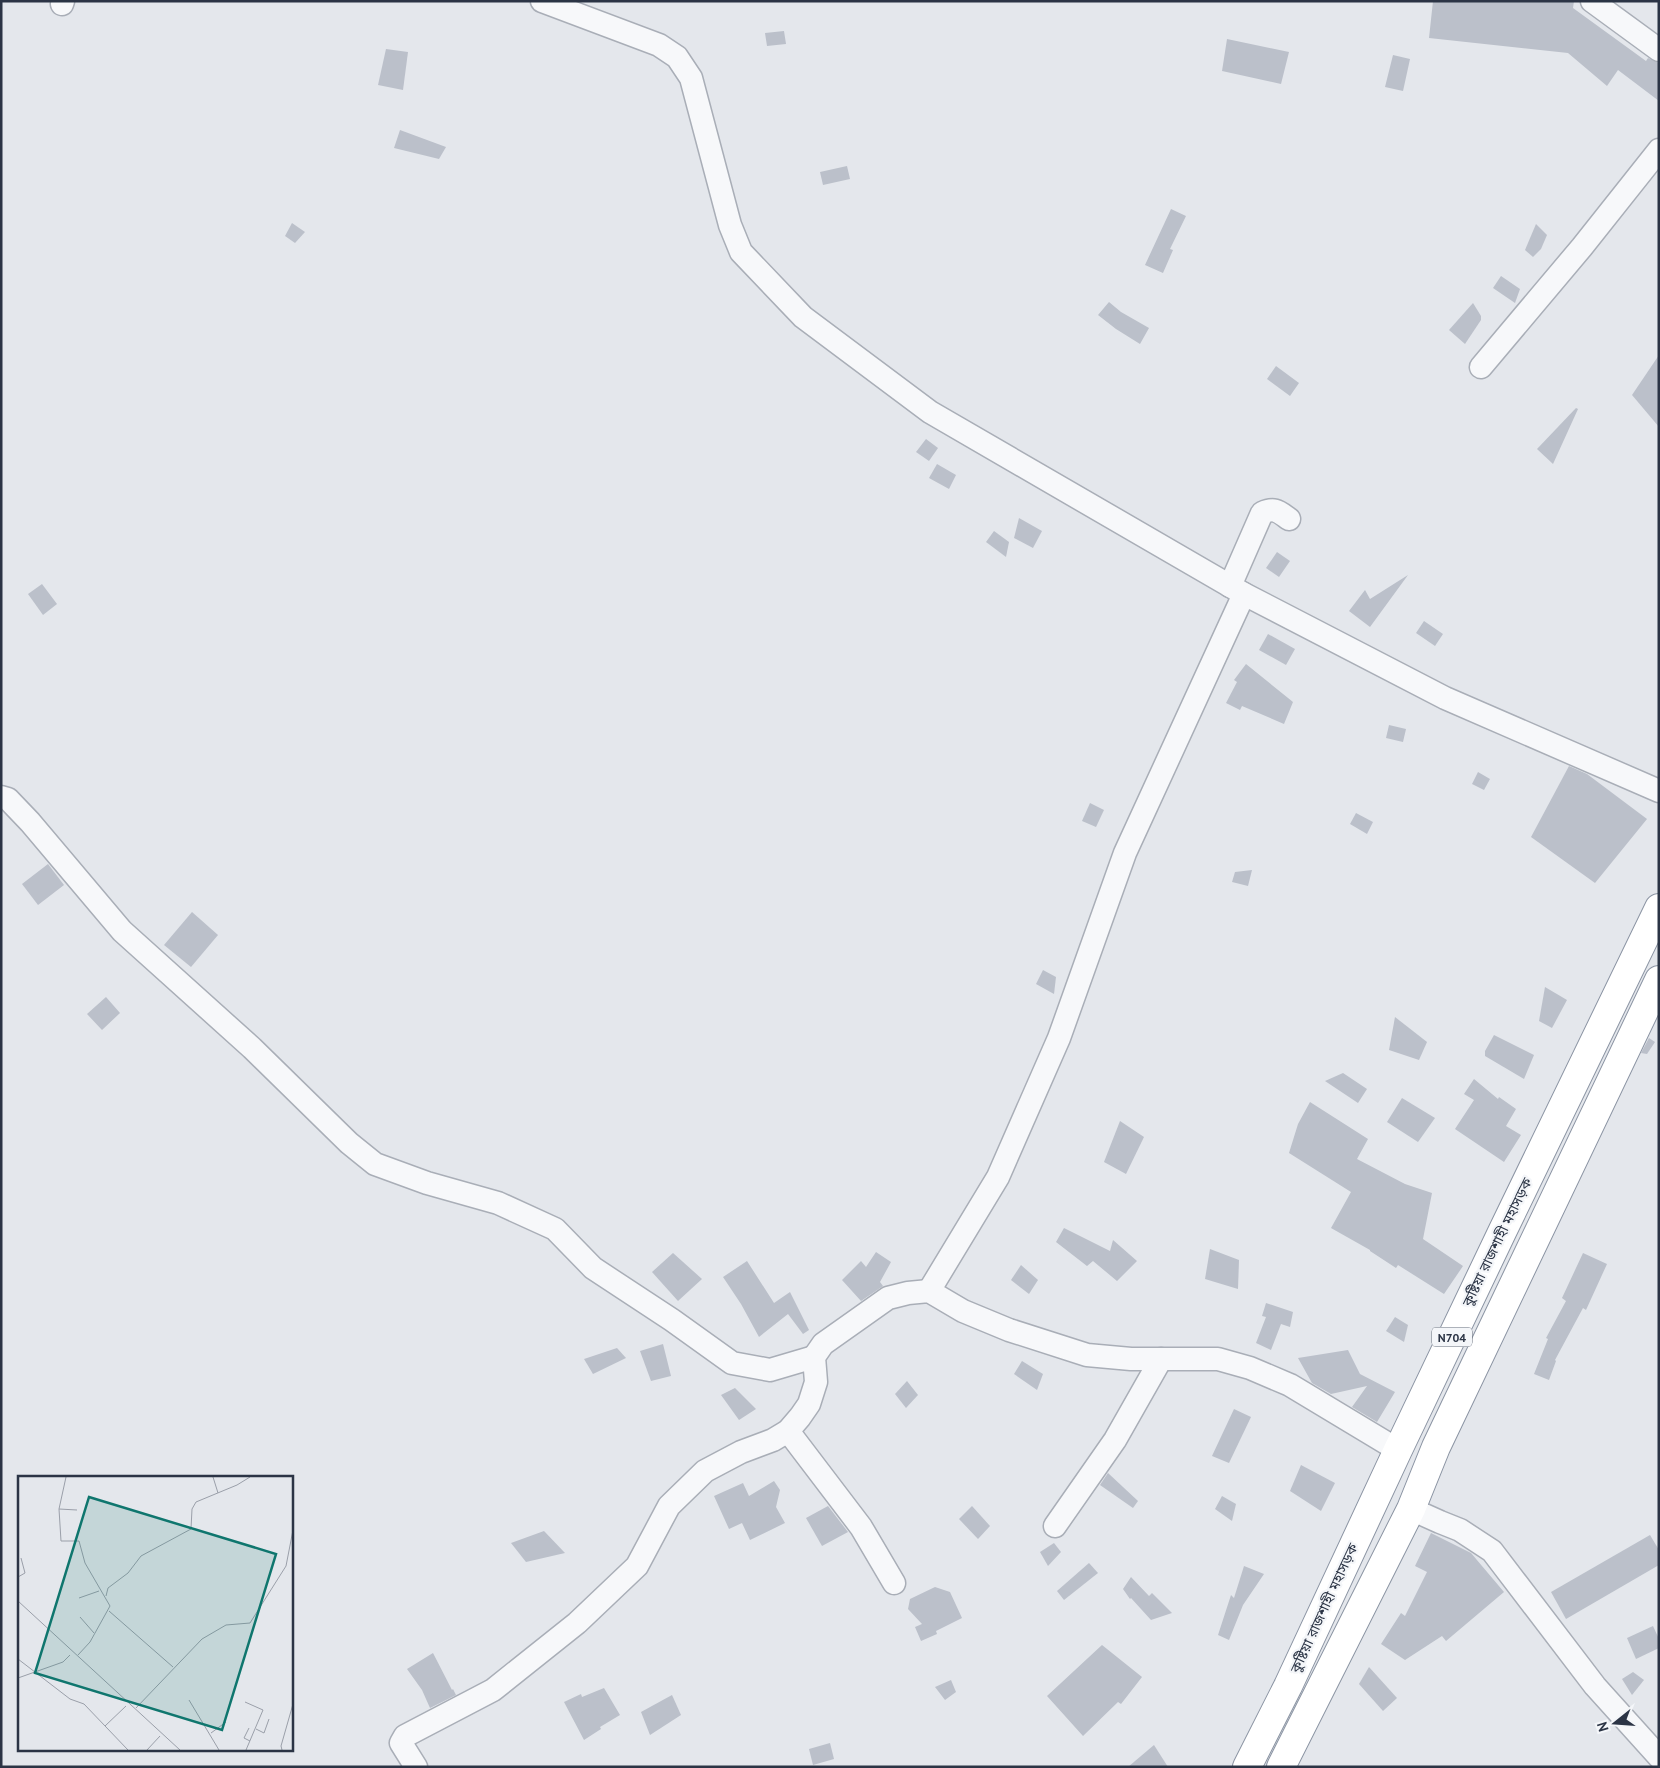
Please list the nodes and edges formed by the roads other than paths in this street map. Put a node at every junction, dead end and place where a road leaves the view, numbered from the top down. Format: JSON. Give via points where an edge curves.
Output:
{"nodes":[{"id":1,"x":542,"y":1,"type":"edge"},
{"id":2,"x":1592,"y":1,"type":"edge"},
{"id":3,"x":1659,"y":50,"type":"edge"},
{"id":4,"x":1659,"y":150,"type":"edge"},
{"id":5,"x":1481,"y":367,"type":"dead end"},
{"id":6,"x":1289,"y":519,"type":"dead end"},
{"id":7,"x":1237,"y":590,"type":"junction"},
{"id":8,"x":1659,"y":791,"type":"edge"},
{"id":9,"x":1,"y":797,"type":"edge"},
{"id":10,"x":1656,"y":920,"type":"edge"},
{"id":11,"x":1659,"y":980,"type":"edge"},
{"id":12,"x":929,"y":1292,"type":"junction"},
{"id":13,"x":814,"y":1357,"type":"junction"},
{"id":14,"x":1161,"y":1359,"type":"junction"},
{"id":15,"x":788,"y":1431,"type":"junction"},
{"id":16,"x":1398,"y":1450,"type":"junction"},
{"id":17,"x":1411,"y":1509,"type":"junction"},
{"id":18,"x":1055,"y":1526,"type":"dead end"},
{"id":19,"x":1350,"y":1552,"type":"junction"},
{"id":20,"x":1381,"y":1570,"type":"junction"},
{"id":21,"x":894,"y":1583,"type":"dead end"},
{"id":22,"x":1656,"y":1755,"type":"edge"},
{"id":23,"x":416,"y":1767,"type":"edge"},
{"id":24,"x":1248,"y":1767,"type":"edge"},
{"id":25,"x":1281,"y":1767,"type":"edge"}],
"edges":[{"from":1,"to":7,"type":"street","via":[[659,45],[678,57],[691,78],[727,216],[741,252],[803,317],[930,412]]},
{"from":2,"to":3,"type":"street"},
{"from":4,"to":5,"type":"street"},
{"from":6,"to":7,"type":"street","via":[[1270,509],[1262,512]]},
{"from":7,"to":8,"type":"street","via":[[1445,698]]},
{"from":7,"to":12,"type":"street","via":[[1125,853],[1059,1038],[998,1177]]},
{"from":9,"to":13,"type":"street","via":[[8,799],[30,822],[122,930],[252,1048],[348,1143],[375,1164],[498,1203],[554,1229],[592,1268],[732,1363],[770,1370]]},
{"from":10,"to":16,"type":"highway","name":"কুষ্টিয়া রাজশাহী মহাসড়ক","number":"N704","via":[[1607,1013]]},
{"from":11,"to":17,"type":"highway","number":"N704","via":[[1436,1447]]},
{"from":12,"to":13,"type":"street","via":[[888,1298],[823,1344]]},
{"from":12,"to":14,"type":"street","via":[[963,1312],[1087,1355]]},
{"from":13,"to":15,"type":"street","via":[[816,1382],[809,1404]]},
{"from":14,"to":16,"type":"street","via":[[1218,1359],[1250,1368],[1290,1385]]},
{"from":14,"to":18,"type":"street","via":[[1115,1440]]},
{"from":15,"to":21,"type":"street","via":[[861,1527]]},
{"from":15,"to":23,"type":"street","via":[[705,1471],[669,1506],[637,1566],[577,1623],[493,1690],[405,1736],[401,1743]]},
{"from":16,"to":19,"type":"highway","name":"কুষ্টিয়া রাজশাহী মহাসড়ক","number":"N704"},
{"from":17,"to":20,"type":"highway","number":"N704"},
{"from":17,"to":22,"type":"street","via":[[1460,1530],[1492,1551],[1595,1686]]},
{"from":19,"to":20,"type":"highway"},
{"from":19,"to":24,"type":"highway","name":"কুষ্টিয়া রাজশাহী মহাসড়ক","number":"N704"},
{"from":20,"to":25,"type":"highway","number":"N704"}]}
